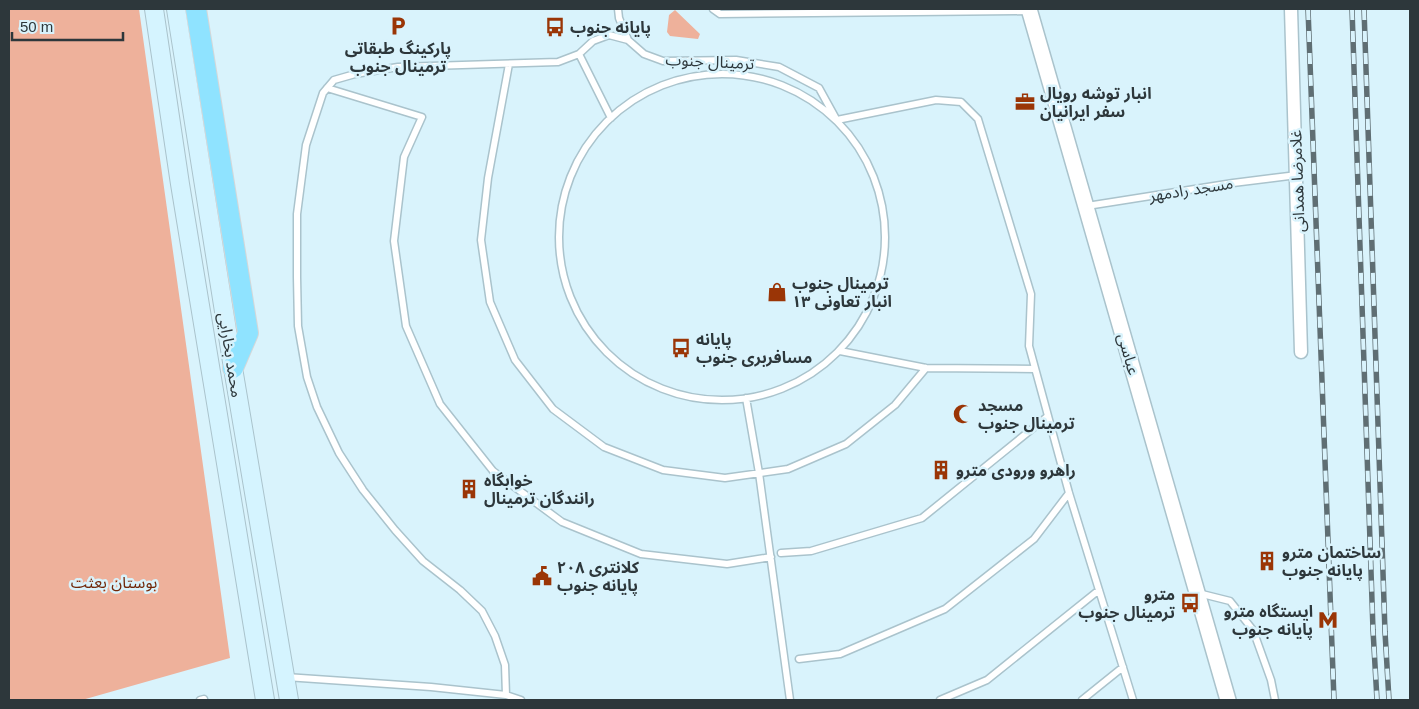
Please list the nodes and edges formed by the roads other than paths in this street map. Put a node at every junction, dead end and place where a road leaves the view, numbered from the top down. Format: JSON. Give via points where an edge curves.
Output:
{"nodes":[{"id":1,"x":154,"y":9,"type":"edge"},
{"id":2,"x":176,"y":9,"type":"edge"},
{"id":3,"x":196,"y":9,"type":"edge"},
{"id":4,"x":618,"y":9,"type":"edge"},
{"id":5,"x":713,"y":9,"type":"edge"},
{"id":6,"x":1291,"y":9,"type":"edge"},
{"id":7,"x":1030,"y":10,"type":"edge"},
{"id":8,"x":628,"y":40,"type":"junction"},
{"id":9,"x":579,"y":54,"type":"junction"},
{"id":10,"x":509,"y":64,"type":"junction"},
{"id":11,"x":327,"y":88,"type":"junction"},
{"id":12,"x":611,"y":118,"type":"junction"},
{"id":13,"x":837,"y":120,"type":"junction"},
{"id":14,"x":1297,"y":176,"type":"junction"},
{"id":15,"x":1087,"y":206,"type":"junction"},
{"id":16,"x":840,"y":351,"type":"junction"},
{"id":17,"x":1301,"y":352,"type":"dead end"},
{"id":18,"x":233,"y":368,"type":"junction"},
{"id":19,"x":926,"y":368,"type":"junction"},
{"id":20,"x":1036,"y":368,"type":"junction"},
{"id":21,"x":746,"y":398,"type":"junction"},
{"id":22,"x":1048,"y":416,"type":"junction"},
{"id":23,"x":759,"y":473,"type":"junction"},
{"id":24,"x":1069,"y":492,"type":"junction"},
{"id":25,"x":781,"y":552,"type":"dead end"},
{"id":26,"x":771,"y":557,"type":"junction"},
{"id":27,"x":1099,"y":590,"type":"junction"},
{"id":28,"x":1198,"y":593,"type":"junction"},
{"id":29,"x":799,"y":659,"type":"dead end"},
{"id":30,"x":1123,"y":667,"type":"junction"},
{"id":31,"x":285,"y":676,"type":"junction"},
{"id":32,"x":506,"y":695,"type":"junction"},
{"id":33,"x":265,"y":700,"type":"edge"},
{"id":34,"x":289,"y":700,"type":"edge"},
{"id":35,"x":521,"y":700,"type":"edge"},
{"id":36,"x":790,"y":700,"type":"edge"},
{"id":37,"x":940,"y":700,"type":"edge"},
{"id":38,"x":1082,"y":700,"type":"edge"},
{"id":39,"x":1133,"y":700,"type":"edge"},
{"id":40,"x":1228,"y":700,"type":"edge"},
{"id":41,"x":1275,"y":700,"type":"edge"}],
"edges":[{"from":1,"to":33,"type":"main road","name":"محمد بخارایی"},
{"from":2,"to":18,"type":"main road","name":"محمد بخارایی"},
{"from":3,"to":18,"type":"highway","via":[[248,333]]},
{"from":4,"to":8,"type":"lane"},
{"from":5,"to":7,"type":"lane","via":[[720,14]]},
{"from":6,"to":14,"type":"street","name":"غلامرضا همدانی"},
{"from":7,"to":15,"type":"street","name":"عباسی"},
{"from":8,"to":9,"type":"lane","via":[[609,35],[592,41]]},
{"from":8,"to":13,"type":"lane","name":"ترمینال جنوب","via":[[644,54],[663,60],[736,60],[779,67],[819,88]]},
{"from":9,"to":10,"type":"lane","via":[[558,62]]},
{"from":9,"to":12,"type":"lane"},
{"from":10,"to":11,"type":"lane","via":[[398,67],[334,80]]},
{"from":10,"to":23,"type":"lane","via":[[480,240],[490,302],[514,360],[554,410],[604,447],[663,470],[725,478]]},
{"from":11,"to":26,"type":"lane","via":[[422,117],[404,157],[394,241],[406,326],[440,404],[493,471],[562,522],[641,554],[726,564]]},
{"from":11,"to":32,"type":"lane","via":[[306,145],[297,214],[298,326],[307,377],[338,453],[363,490],[423,561],[482,611],[505,665]]},
{"from":12,"to":13,"type":"lane","via":[[652,90],[683,78],[724,74],[766,80],[804,95]]},
{"from":12,"to":21,"type":"lane","via":[[584,149],[567,187],[559,227],[562,268],[575,307],[597,342],[628,370],[664,389],[704,399]]},
{"from":13,"to":16,"type":"lane","via":[[863,154],[877,185],[886,234],[878,285],[865,316]]},
{"from":13,"to":20,"type":"lane","via":[[936,100],[961,102],[978,119],[1031,294],[1029,346]]},
{"from":14,"to":15,"type":"lane","name":"مسجد رادمهر"},
{"from":14,"to":17,"type":"street","name":"غلامرضا همدانی"},
{"from":15,"to":28,"type":"street","name":"عباسی"},
{"from":16,"to":19,"type":"lane"},
{"from":16,"to":21,"type":"lane","via":[[812,373],[780,389]]},
{"from":18,"to":31,"type":"main road","name":"محمد بخارایی"},
{"from":19,"to":20,"type":"lane"},
{"from":19,"to":23,"type":"lane","via":[[896,405],[846,444],[788,468]]},
{"from":20,"to":22,"type":"lane"},
{"from":21,"to":23,"type":"lane"},
{"from":22,"to":24,"type":"lane"},
{"from":22,"to":25,"type":"lane","via":[[922,518],[811,552]]},
{"from":23,"to":26,"type":"lane"},
{"from":24,"to":27,"type":"lane"},
{"from":24,"to":29,"type":"lane","via":[[1034,539],[945,609],[840,654]]},
{"from":26,"to":36,"type":"lane"},
{"from":27,"to":30,"type":"lane"},
{"from":27,"to":37,"type":"lane","via":[[987,680]]},
{"from":28,"to":40,"type":"street","name":"عباسی"},
{"from":28,"to":41,"type":"lane","via":[[1230,601],[1253,630]]},
{"from":30,"to":38,"type":"lane"},
{"from":30,"to":39,"type":"lane"},
{"from":31,"to":32,"type":"lane"},
{"from":31,"to":34,"type":"main road","name":"محمد بخارایی"},
{"from":32,"to":35,"type":"lane"}]}
